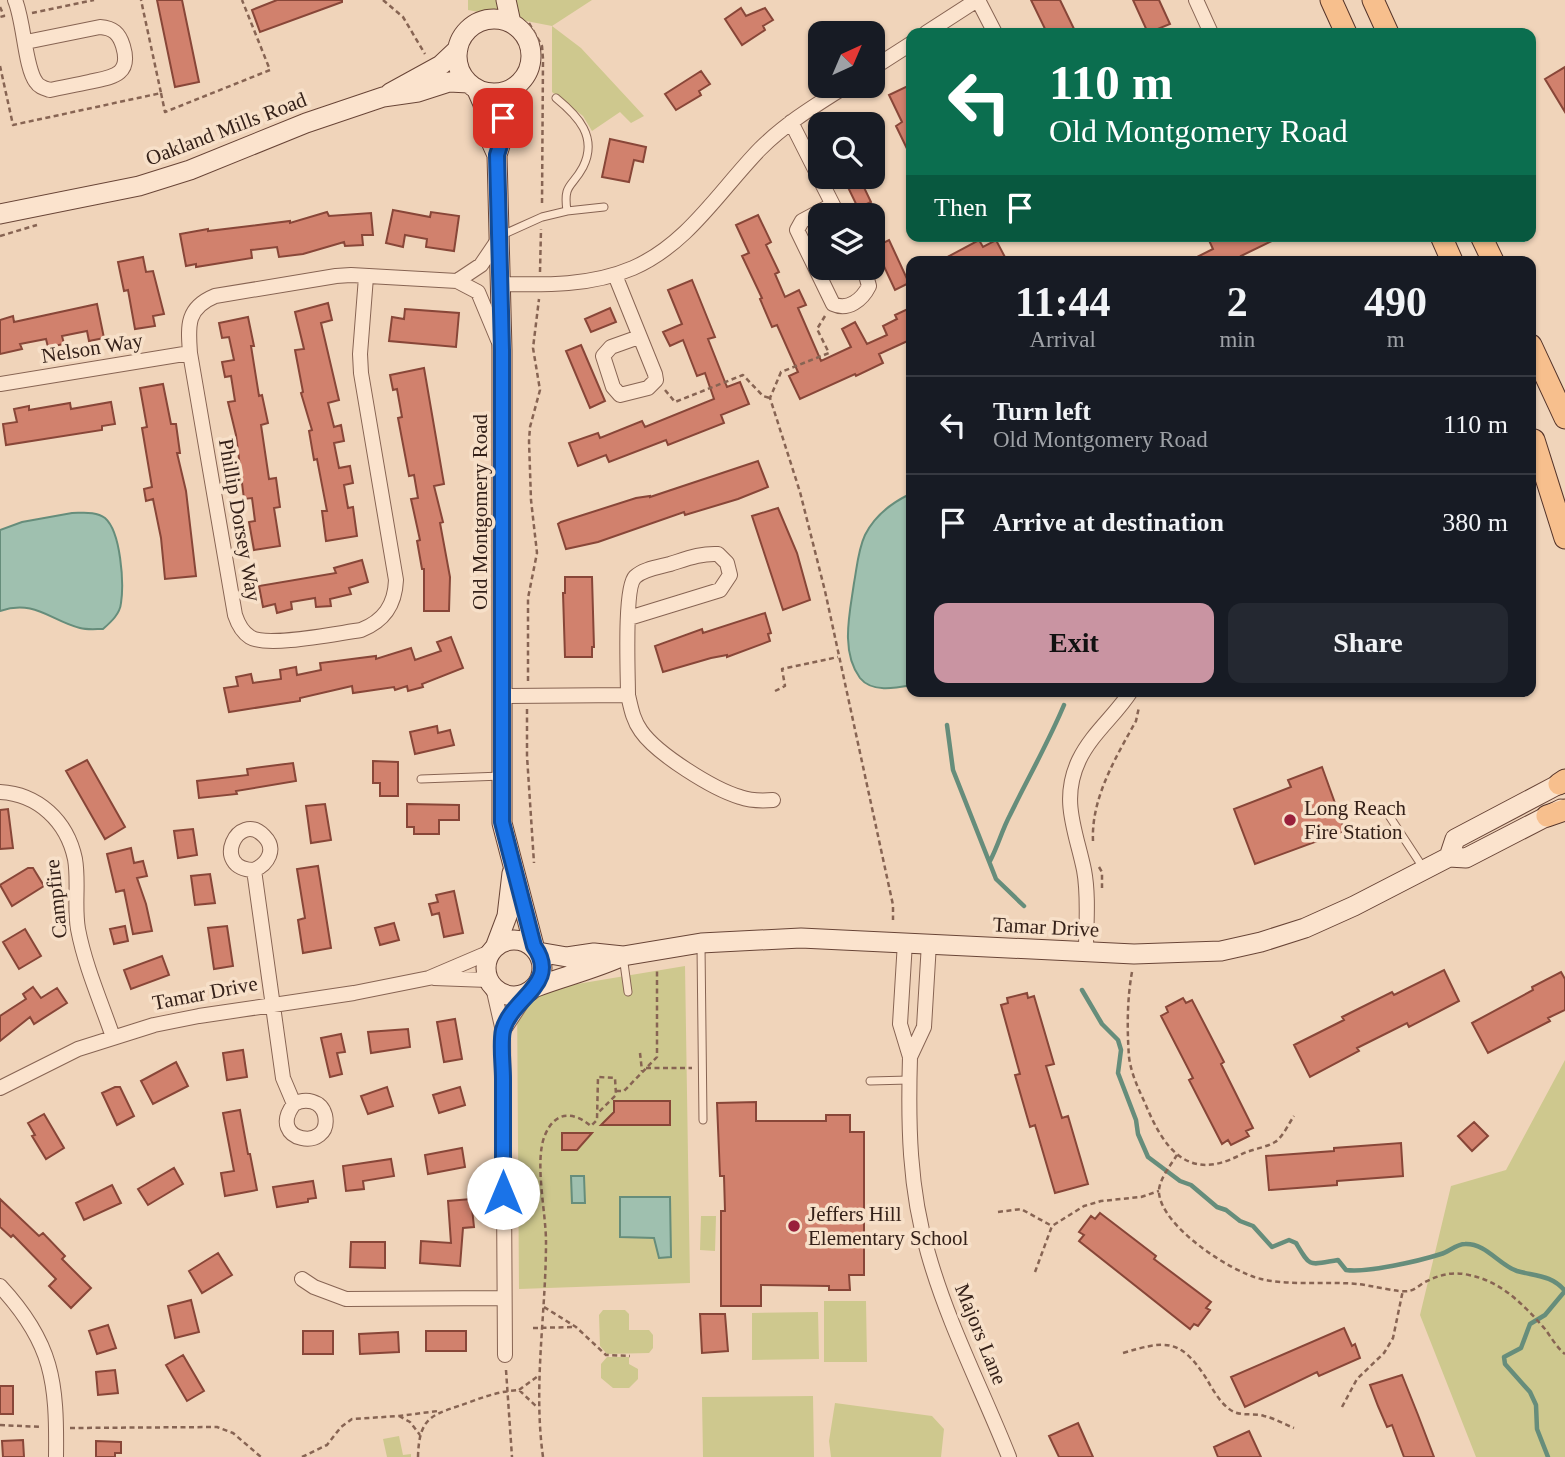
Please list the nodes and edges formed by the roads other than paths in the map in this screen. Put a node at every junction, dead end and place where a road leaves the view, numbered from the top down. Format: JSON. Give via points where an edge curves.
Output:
{"nodes":[{"id":1,"x":15,"y":0,"type":"edge"},
{"id":2,"x":488,"y":0,"type":"edge"},
{"id":3,"x":506,"y":0,"type":"edge"},
{"id":4,"x":978,"y":0,"type":"edge"},
{"id":5,"x":1196,"y":0,"type":"edge"},
{"id":6,"x":1331,"y":0,"type":"edge"},
{"id":7,"x":1373,"y":0,"type":"edge"},
{"id":8,"x":480,"y":22,"type":"junction"},
{"id":9,"x":520,"y":23,"type":"junction"},
{"id":10,"x":934,"y":28,"type":"edge"},
{"id":11,"x":992,"y":28,"type":"edge"},
{"id":12,"x":1209,"y":28,"type":"edge"},
{"id":13,"x":1344,"y":28,"type":"edge"},
{"id":14,"x":1386,"y":28,"type":"edge"},
{"id":15,"x":26,"y":42,"type":"junction"},
{"id":16,"x":906,"y":47,"type":"edge"},
{"id":17,"x":458,"y":49,"type":"junction"},
{"id":18,"x":886,"y":60,"type":"edge"},
{"id":19,"x":473,"y":86,"type":"junction"},
{"id":20,"x":511,"y":89,"type":"junction"},
{"id":21,"x":383,"y":97,"type":"junction"},
{"id":22,"x":556,"y":98,"type":"dead end"},
{"id":23,"x":828,"y":98,"type":"edge"},
{"id":24,"x":791,"y":122,"type":"junction"},
{"id":25,"x":497,"y":155,"type":"junction"},
{"id":26,"x":832,"y":203,"type":"edge"},
{"id":27,"x":604,"y":207,"type":"dead end"},
{"id":28,"x":567,"y":211,"type":"junction"},
{"id":29,"x":0,"y":214,"type":"edge"},
{"id":30,"x":808,"y":219,"type":"edge"},
{"id":31,"x":500,"y":235,"type":"junction"},
{"id":32,"x":808,"y":253,"type":"edge"},
{"id":33,"x":615,"y":275,"type":"junction"},
{"id":34,"x":366,"y":276,"type":"junction"},
{"id":35,"x":821,"y":280,"type":"edge"},
{"id":36,"x":868,"y":280,"type":"edge"},
{"id":37,"x":457,"y":281,"type":"junction"},
{"id":38,"x":501,"y":284,"type":"junction"},
{"id":39,"x":639,"y":337,"type":"junction"},
{"id":40,"x":502,"y":350,"type":"junction"},
{"id":41,"x":190,"y":353,"type":"junction"},
{"id":42,"x":1536,"y":356,"type":"edge"},
{"id":43,"x":0,"y":384,"type":"edge"},
{"id":44,"x":1565,"y":418,"type":"edge"},
{"id":45,"x":1536,"y":444,"type":"edge"},
{"id":46,"x":1536,"y":446,"type":"edge"},
{"id":47,"x":1565,"y":508,"type":"edge"},
{"id":48,"x":1565,"y":538,"type":"edge"},
{"id":49,"x":629,"y":618,"type":"junction"},
{"id":50,"x":628,"y":695,"type":"junction"},
{"id":51,"x":503,"y":696,"type":"junction"},
{"id":52,"x":1136,"y":697,"type":"edge"},
{"id":53,"x":503,"y":776,"type":"junction"},
{"id":54,"x":421,"y":779,"type":"dead end"},
{"id":55,"x":1563,"y":781,"type":"edge"},
{"id":56,"x":0,"y":792,"type":"edge"},
{"id":57,"x":773,"y":800,"type":"dead end"},
{"id":58,"x":1386,"y":811,"type":"dead end"},
{"id":59,"x":1559,"y":811,"type":"edge"},
{"id":60,"x":1449,"y":857,"type":"junction"},
{"id":61,"x":513,"y":869,"type":"junction"},
{"id":62,"x":254,"y":870,"type":"dead end"},
{"id":63,"x":1424,"y":870,"type":"junction"},
{"id":64,"x":905,"y":942,"type":"junction"},
{"id":65,"x":701,"y":943,"type":"junction"},
{"id":66,"x":929,"y":943,"type":"junction"},
{"id":67,"x":493,"y":948,"type":"junction"},
{"id":68,"x":536,"y":949,"type":"junction"},
{"id":69,"x":1086,"y":951,"type":"junction"},
{"id":70,"x":623,"y":956,"type":"junction"},
{"id":71,"x":429,"y":978,"type":"junction"},
{"id":72,"x":491,"y":984,"type":"junction"},
{"id":73,"x":532,"y":990,"type":"junction"},
{"id":74,"x":628,"y":992,"type":"dead end"},
{"id":75,"x":271,"y":1004,"type":"junction"},
{"id":76,"x":503,"y":1031,"type":"junction"},
{"id":77,"x":113,"y":1037,"type":"junction"},
{"id":78,"x":910,"y":1057,"type":"junction"},
{"id":79,"x":909,"y":1080,"type":"junction"},
{"id":80,"x":870,"y":1081,"type":"dead end"},
{"id":81,"x":0,"y":1088,"type":"edge"},
{"id":82,"x":293,"y":1104,"type":"dead end"},
{"id":83,"x":703,"y":1120,"type":"dead end"},
{"id":84,"x":302,"y":1279,"type":"dead end"},
{"id":85,"x":0,"y":1286,"type":"edge"},
{"id":86,"x":503,"y":1298,"type":"junction"},
{"id":87,"x":505,"y":1355,"type":"road end"},
{"id":88,"x":56,"y":1457,"type":"edge"},
{"id":89,"x":1009,"y":1457,"type":"edge"}],
"edges":[{"from":1,"to":15,"type":"street"},
{"from":2,"to":8,"type":"street"},
{"from":3,"to":9,"type":"street"},
{"from":4,"to":10,"type":"street"},
{"from":4,"to":11,"type":"street"},
{"from":5,"to":12,"type":"street"},
{"from":6,"to":13,"type":"main road"},
{"from":7,"to":14,"type":"main road"},
{"from":8,"to":9,"type":"street"},
{"from":8,"to":17,"type":"street","via":[[465,33]]},
{"from":9,"to":20,"type":"street","via":[[531,53],[530,65]]},
{"from":15,"to":15,"type":"street","via":[[108,28],[120,37],[125,64],[114,76],[50,90],[36,82]]},
{"from":16,"to":18,"type":"street"},
{"from":17,"to":19,"type":"street","via":[[459,68]]},
{"from":17,"to":21,"type":"street","name":"Oakland Mills Road","via":[[441,65]]},
{"from":19,"to":20,"type":"street","via":[[495,93]]},
{"from":19,"to":21,"type":"street","name":"Oakland Mills Road","via":[[449,82]]},
{"from":19,"to":25,"type":"street","name":"Old Montgomery Road","via":[[483,104],[487,133]]},
{"from":20,"to":25,"type":"street","name":"Old Montgomery Road","via":[[502,106],[504,133]]},
{"from":21,"to":29,"type":"street","name":"Oakland Mills Road","via":[[139,186]]},
{"from":22,"to":28,"type":"lane","via":[[574,113],[589,139],[582,168],[564,196]]},
{"from":23,"to":24,"type":"street"},
{"from":24,"to":26,"type":"street"},
{"from":24,"to":33,"type":"street","via":[[681,235],[635,267]]},
{"from":25,"to":31,"type":"street","name":"Old Montgomery Road"},
{"from":27,"to":28,"type":"lane"},
{"from":28,"to":31,"type":"lane"},
{"from":30,"to":32,"type":"street","via":[[797,230]]},
{"from":31,"to":37,"type":"street","via":[[481,265]]},
{"from":31,"to":38,"type":"street","name":"Old Montgomery Road"},
{"from":33,"to":38,"type":"street","via":[[568,284]]},
{"from":33,"to":39,"type":"street"},
{"from":34,"to":37,"type":"street","name":"Phillip Dorsey Way"},
{"from":34,"to":41,"type":"street","name":"Phillip Dorsey Way","via":[[336,276],[215,296],[195,309],[191,318]]},
{"from":34,"to":41,"type":"street","name":"Phillip Dorsey Way","via":[[361,373],[396,580],[389,610],[373,625],[268,642],[251,638],[239,626]]},
{"from":35,"to":36,"type":"street","via":[[833,304],[845,307],[866,293]]},
{"from":37,"to":40,"type":"street","via":[[478,292]]},
{"from":38,"to":40,"type":"street","name":"Old Montgomery Road"},
{"from":39,"to":39,"type":"street","via":[[656,380],[648,388],[620,395],[612,387],[603,360],[605,350]]},
{"from":40,"to":51,"type":"street","name":"Old Montgomery Road"},
{"from":41,"to":43,"type":"street","name":"Nelson Way"},
{"from":42,"to":44,"type":"main road"},
{"from":45,"to":47,"type":"main road"},
{"from":46,"to":48,"type":"main road"},
{"from":49,"to":49,"type":"street","via":[[629,587],[636,576],[702,554],[718,554],[727,563],[730,575],[720,590]]},
{"from":49,"to":50,"type":"street"},
{"from":50,"to":51,"type":"street"},
{"from":50,"to":57,"type":"street","via":[[643,734],[671,759],[726,792]]},
{"from":51,"to":53,"type":"street","name":"Old Montgomery Road"},
{"from":52,"to":69,"type":"street","via":[[1089,743],[1072,784],[1071,825],[1084,872]]},
{"from":53,"to":54,"type":"lane"},
{"from":53,"to":61,"type":"street","name":"Old Montgomery Road","via":[[502,822]]},
{"from":55,"to":60,"type":"street","name":"Tamar Drive","via":[[1455,839]]},
{"from":56,"to":77,"type":"street","name":"Campfire","via":[[19,794],[45,808],[71,845],[78,928]]},
{"from":58,"to":63,"type":"lane"},
{"from":59,"to":60,"type":"street","name":"Tamar Drive","via":[[1466,858]]},
{"from":60,"to":63,"type":"street","name":"Tamar Drive"},
{"from":61,"to":67,"type":"street","name":"Old Montgomery Road","via":[[507,916]]},
{"from":61,"to":68,"type":"street","name":"Old Montgomery Road"},
{"from":62,"to":75,"type":"street"},
{"from":63,"to":69,"type":"street","name":"Tamar Drive","via":[[1320,921],[1261,942],[1221,951]]},
{"from":64,"to":65,"type":"street","name":"Tamar Drive","via":[[801,938]]},
{"from":64,"to":66,"type":"street","name":"Tamar Drive"},
{"from":64,"to":78,"type":"street","name":"Majors Lane","via":[[900,1024]]},
{"from":65,"to":70,"type":"street","name":"Tamar Drive"},
{"from":65,"to":83,"type":"lane"},
{"from":66,"to":69,"type":"street","name":"Tamar Drive"},
{"from":66,"to":78,"type":"street","name":"Majors Lane","via":[[924,1027]]},
{"from":67,"to":68,"type":"street","via":[[512,939]]},
{"from":67,"to":71,"type":"street","name":"Tamar Drive"},
{"from":67,"to":72,"type":"street","via":[[485,969]]},
{"from":68,"to":70,"type":"street","name":"Tamar Drive","via":[[566,957],[594,953]]},
{"from":68,"to":73,"type":"street","via":[[543,969]]},
{"from":70,"to":73,"type":"street","name":"Tamar Drive"},
{"from":70,"to":74,"type":"lane"},
{"from":71,"to":72,"type":"street","name":"Tamar Drive"},
{"from":71,"to":75,"type":"street","name":"Tamar Drive"},
{"from":72,"to":73,"type":"street","via":[[508,996]]},
{"from":72,"to":76,"type":"street"},
{"from":73,"to":76,"type":"street"},
{"from":75,"to":77,"type":"street","name":"Tamar Drive"},
{"from":75,"to":82,"type":"street","via":[[283,1078]]},
{"from":76,"to":86,"type":"street"},
{"from":77,"to":81,"type":"street","name":"Tamar Drive"},
{"from":78,"to":79,"type":"street","name":"Majors Lane"},
{"from":79,"to":80,"type":"lane"},
{"from":79,"to":89,"type":"street","name":"Majors Lane","via":[[913,1179],[927,1252],[951,1322]]},
{"from":84,"to":86,"type":"street","via":[[346,1299]]},
{"from":85,"to":88,"type":"street","via":[[28,1319],[47,1357]]},
{"from":86,"to":87,"type":"street"}]}
